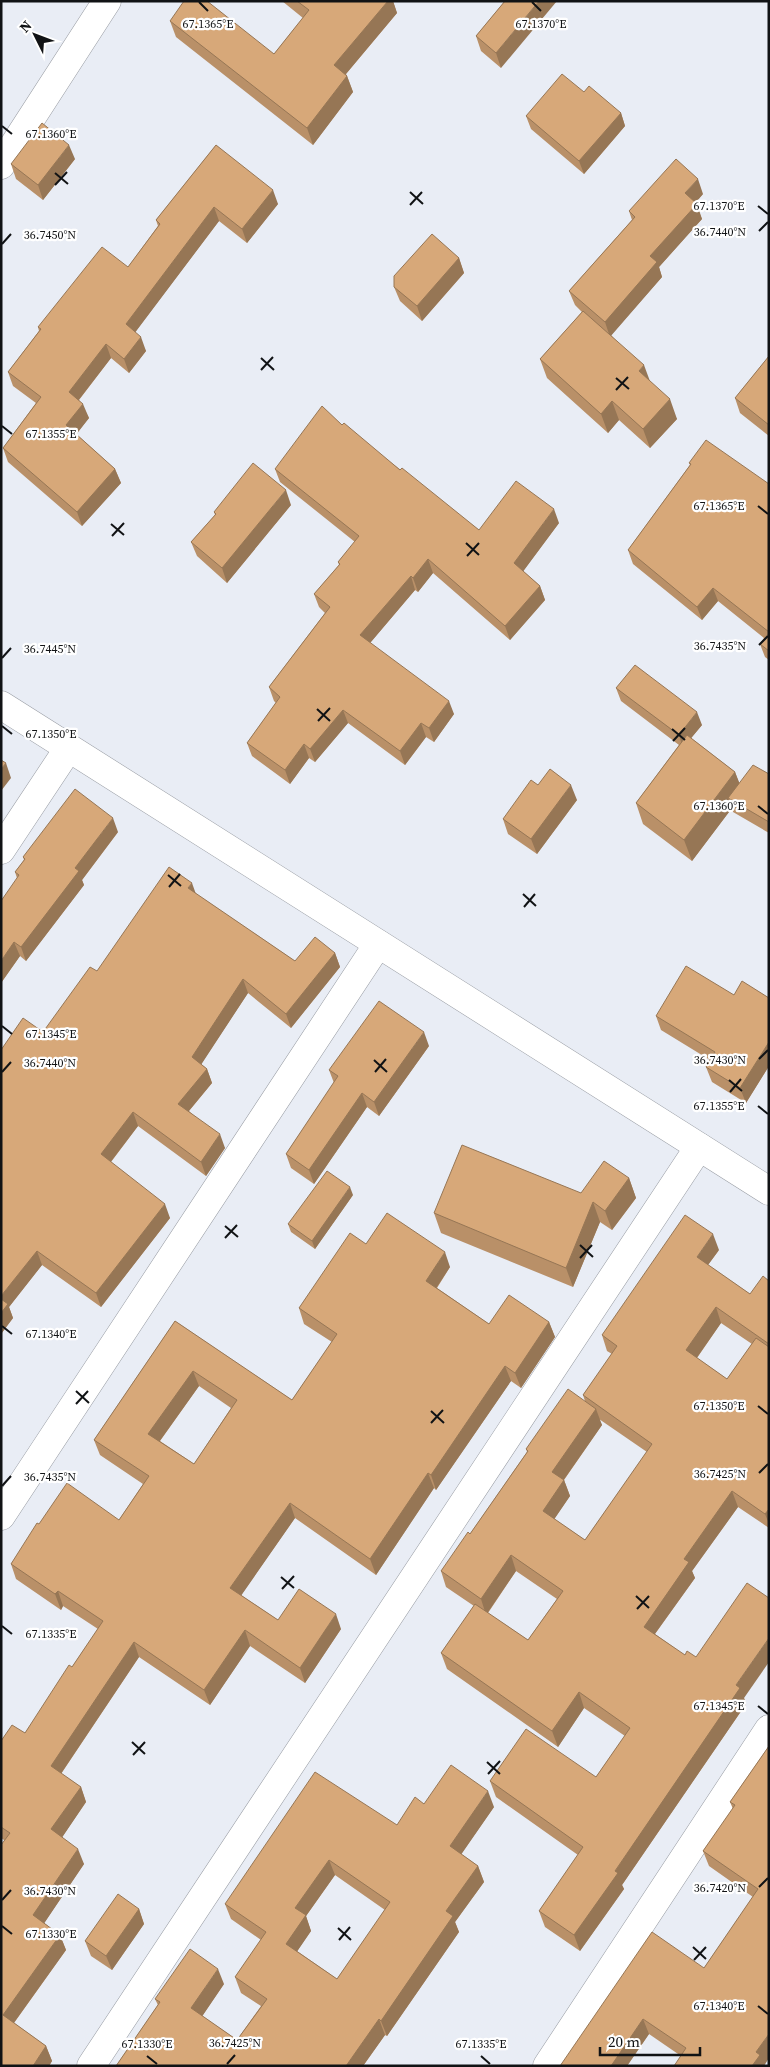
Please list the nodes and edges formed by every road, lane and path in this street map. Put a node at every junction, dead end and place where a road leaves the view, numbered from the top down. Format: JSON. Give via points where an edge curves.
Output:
{"nodes":[{"id":1,"x":107,"y":1,"type":"edge"},
{"id":2,"x":1,"y":165,"type":"edge"},
{"id":3,"x":1,"y":705,"type":"edge"},
{"id":4,"x":68,"y":749,"type":"junction"},
{"id":5,"x":1,"y":850,"type":"edge"},
{"id":6,"x":378,"y":944,"type":"junction"},
{"id":7,"x":699,"y":1147,"type":"junction"},
{"id":8,"x":768,"y":1187,"type":"edge"},
{"id":9,"x":1,"y":1516,"type":"edge"},
{"id":10,"x":769,"y":1729,"type":"edge"},
{"id":11,"x":91,"y":2066,"type":"edge"},
{"id":12,"x":547,"y":2066,"type":"edge"}],
"edges":[{"from":1,"to":2,"type":"street"},
{"from":3,"to":4,"type":"street"},
{"from":4,"to":5,"type":"street"},
{"from":4,"to":6,"type":"street"},
{"from":6,"to":7,"type":"street"},
{"from":6,"to":9,"type":"street"},
{"from":7,"to":8,"type":"street"},
{"from":7,"to":11,"type":"street"},
{"from":10,"to":12,"type":"street"}]}
